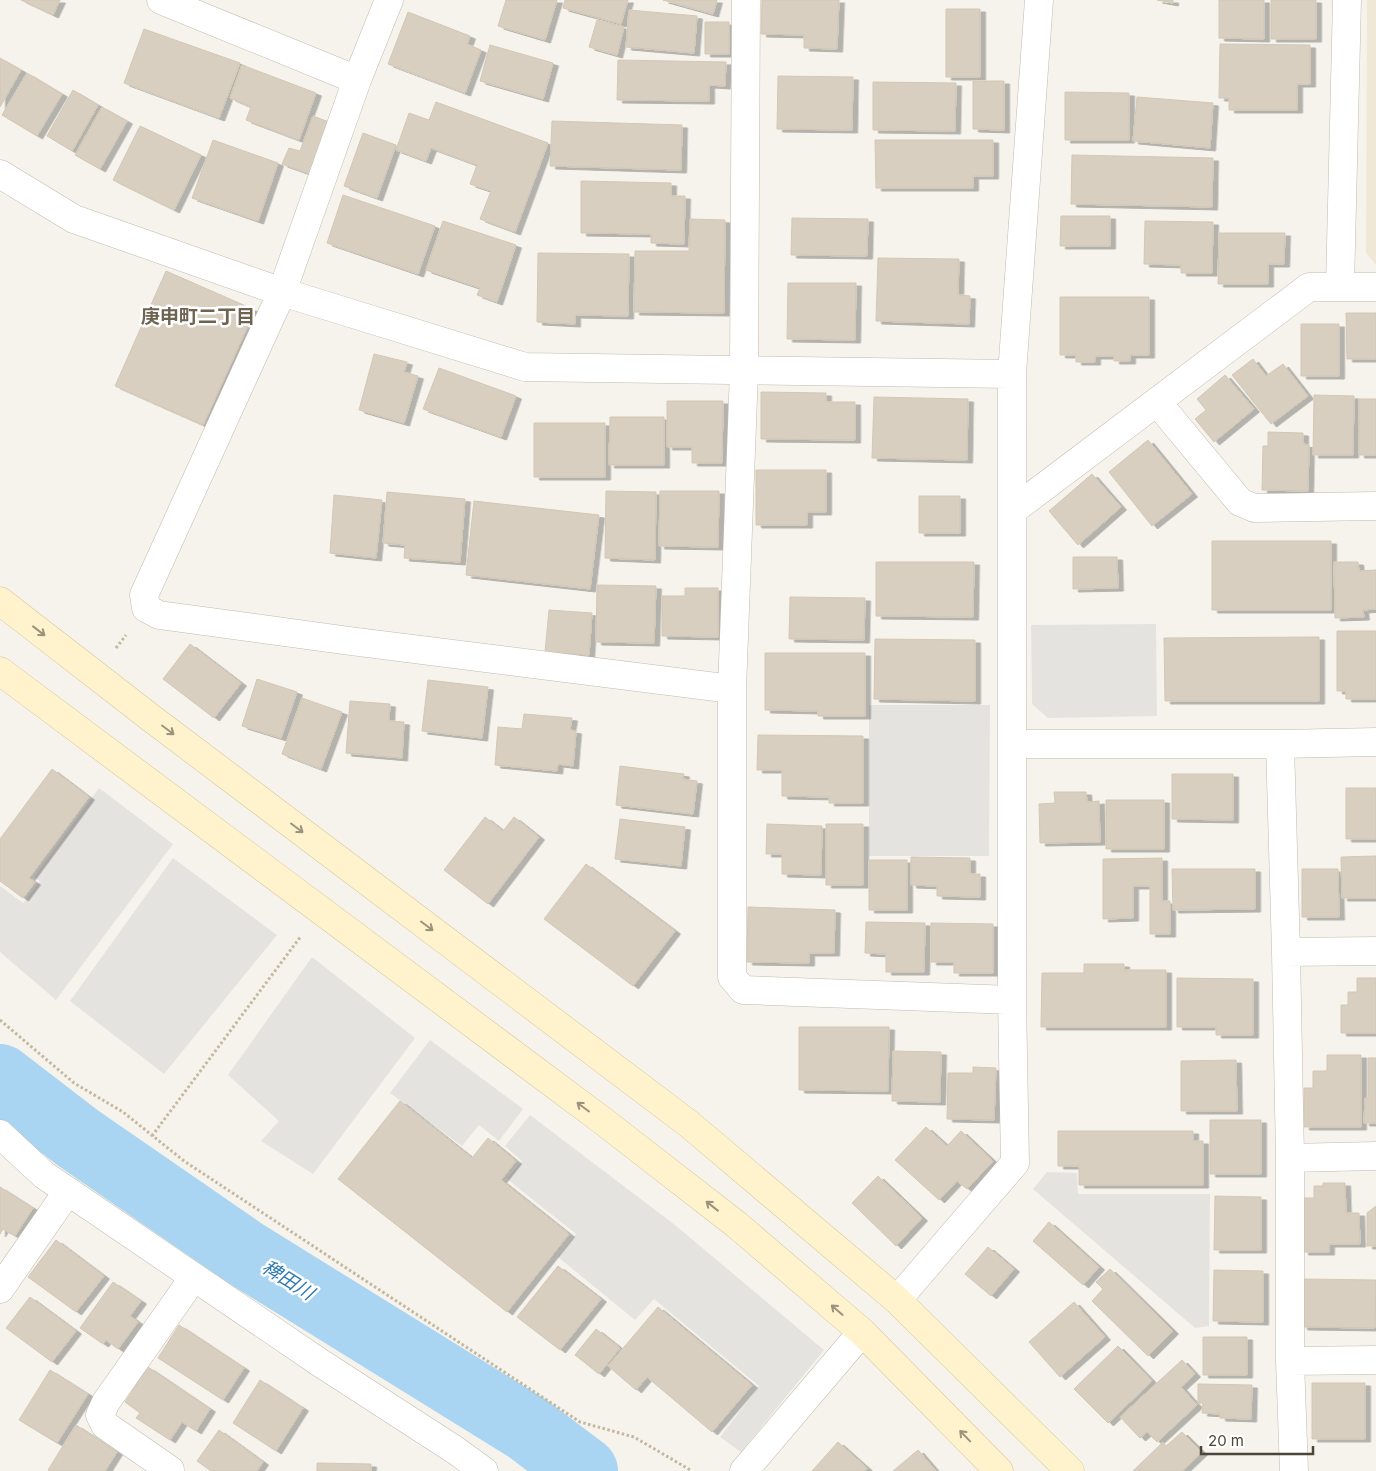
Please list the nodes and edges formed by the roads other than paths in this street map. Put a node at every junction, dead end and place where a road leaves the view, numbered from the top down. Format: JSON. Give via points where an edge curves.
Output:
{"nodes":[{"id":1,"x":162,"y":0,"type":"edge"},
{"id":2,"x":389,"y":0,"type":"edge"},
{"id":3,"x":746,"y":0,"type":"edge"},
{"id":4,"x":1039,"y":0,"type":"edge"},
{"id":5,"x":1347,"y":0,"type":"edge"},
{"id":6,"x":357,"y":80,"type":"junction"},
{"id":7,"x":0,"y":174,"type":"edge"},
{"id":8,"x":1340,"y":286,"type":"junction"},
{"id":9,"x":1376,"y":287,"type":"edge"},
{"id":10,"x":282,"y":292,"type":"junction"},
{"id":11,"x":744,"y":371,"type":"junction"},
{"id":12,"x":1012,"y":374,"type":"junction"},
{"id":13,"x":1157,"y":402,"type":"junction"},
{"id":14,"x":1376,"y":506,"type":"edge"},
{"id":15,"x":1012,"y":511,"type":"junction"},
{"id":16,"x":0,"y":602,"type":"edge"},
{"id":17,"x":0,"y":671,"type":"edge"},
{"id":18,"x":732,"y":690,"type":"junction"},
{"id":19,"x":1376,"y":742,"type":"edge"},
{"id":20,"x":1013,"y":744,"type":"junction"},
{"id":21,"x":1280,"y":744,"type":"junction"},
{"id":22,"x":1376,"y":951,"type":"edge"},
{"id":23,"x":1286,"y":952,"type":"junction"},
{"id":24,"x":1012,"y":1000,"type":"junction"},
{"id":25,"x":0,"y":1134,"type":"edge"},
{"id":26,"x":1376,"y":1156,"type":"edge"},
{"id":27,"x":1290,"y":1158,"type":"junction"},
{"id":28,"x":68,"y":1191,"type":"junction"},
{"id":29,"x":194,"y":1277,"type":"junction"},
{"id":30,"x":0,"y":1288,"type":"edge"},
{"id":31,"x":897,"y":1300,"type":"junction"},
{"id":32,"x":862,"y":1332,"type":"junction"},
{"id":33,"x":1376,"y":1360,"type":"edge"},
{"id":34,"x":1290,"y":1361,"type":"junction"},
{"id":35,"x":170,"y":1470,"type":"dead end"},
{"id":36,"x":484,"y":1471,"type":"edge"},
{"id":37,"x":744,"y":1471,"type":"edge"},
{"id":38,"x":999,"y":1471,"type":"edge"},
{"id":39,"x":1070,"y":1471,"type":"edge"},
{"id":40,"x":1294,"y":1471,"type":"edge"}],
"edges":[{"from":1,"to":6,"type":"street"},
{"from":2,"to":6,"type":"street"},
{"from":3,"to":11,"type":"street"},
{"from":4,"to":12,"type":"street"},
{"from":5,"to":8,"type":"street"},
{"from":6,"to":10,"type":"street"},
{"from":7,"to":10,"type":"street","via":[[74,219]]},
{"from":8,"to":9,"type":"street"},
{"from":8,"to":13,"type":"street","via":[[1309,287]]},
{"from":10,"to":11,"type":"street","via":[[525,367]]},
{"from":10,"to":18,"type":"street","via":[[144,595],[146,608],[159,615]]},
{"from":11,"to":12,"type":"street"},
{"from":11,"to":18,"type":"street"},
{"from":12,"to":15,"type":"street"},
{"from":13,"to":14,"type":"street","via":[[1240,502],[1254,508]]},
{"from":13,"to":15,"type":"street"},
{"from":15,"to":20,"type":"street"},
{"from":16,"to":31,"type":"street","one_way":true,"via":[[689,1124]]},
{"from":32,"to":17,"type":"street","one_way":true,"via":[[737,1225],[603,1121]]},
{"from":18,"to":24,"type":"street","via":[[732,977],[742,990]]},
{"from":19,"to":21,"type":"street"},
{"from":20,"to":21,"type":"street"},
{"from":20,"to":24,"type":"street"},
{"from":21,"to":23,"type":"street"},
{"from":22,"to":23,"type":"street"},
{"from":23,"to":27,"type":"street"},
{"from":24,"to":31,"type":"street","via":[[1015,1163]]},
{"from":25,"to":28,"type":"street","via":[[44,1175]]},
{"from":26,"to":27,"type":"street"},
{"from":27,"to":34,"type":"street"},
{"from":28,"to":29,"type":"street"},
{"from":28,"to":30,"type":"street"},
{"from":29,"to":35,"type":"street","via":[[100,1415],[104,1425]]},
{"from":29,"to":36,"type":"street"},
{"from":31,"to":39,"type":"street"},
{"from":32,"to":37,"type":"street"},
{"from":38,"to":32,"type":"street","one_way":true},
{"from":33,"to":34,"type":"street"},
{"from":34,"to":40,"type":"street"}]}
